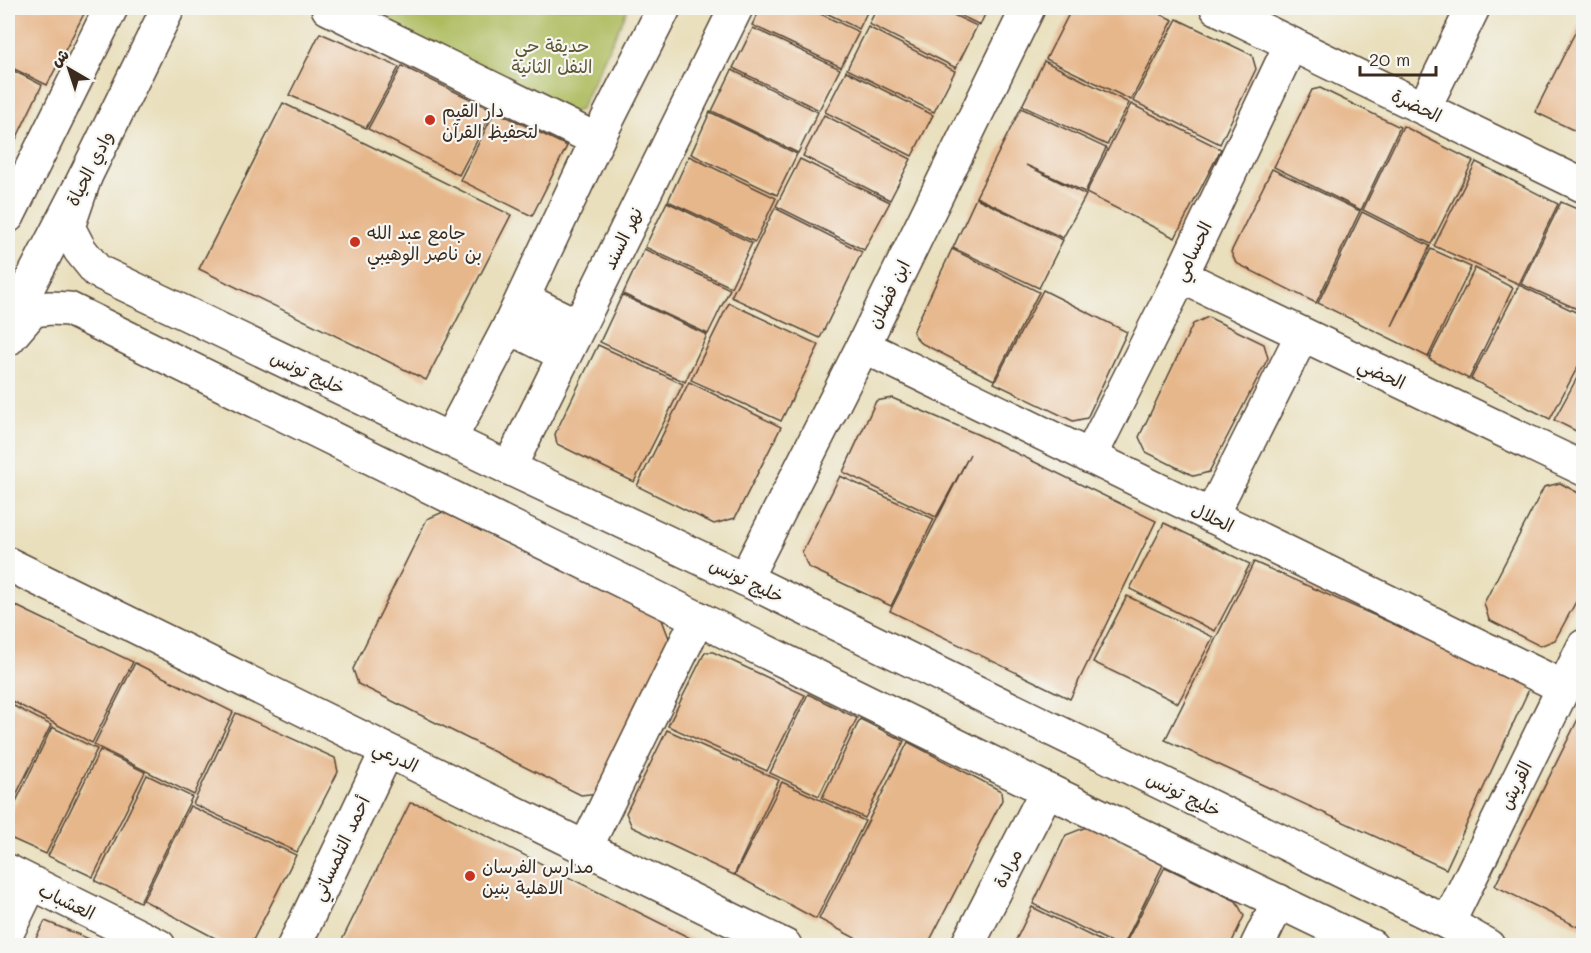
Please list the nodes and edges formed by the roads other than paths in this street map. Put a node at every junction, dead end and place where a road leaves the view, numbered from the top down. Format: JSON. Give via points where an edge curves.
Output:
{"nodes":[{"id":1,"x":111,"y":8,"type":"edge"},
{"id":2,"x":168,"y":8,"type":"edge"},
{"id":3,"x":328,"y":8,"type":"edge"},
{"id":4,"x":664,"y":8,"type":"edge"},
{"id":5,"x":736,"y":8,"type":"edge"},
{"id":6,"x":1028,"y":8,"type":"edge"},
{"id":7,"x":1217,"y":8,"type":"edge"},
{"id":8,"x":1473,"y":8,"type":"edge"},
{"id":9,"x":1291,"y":44,"type":"junction"},
{"id":10,"x":1424,"y":108,"type":"junction"},
{"id":11,"x":597,"y":140,"type":"junction"},
{"id":12,"x":85,"y":177,"type":"junction"},
{"id":13,"x":1584,"y":186,"type":"edge"},
{"id":14,"x":8,"y":216,"type":"edge"},
{"id":15,"x":1181,"y":276,"type":"junction"},
{"id":16,"x":516,"y":313,"type":"junction"},
{"id":17,"x":8,"y":326,"type":"edge"},
{"id":18,"x":1302,"y":335,"type":"junction"},
{"id":19,"x":8,"y":339,"type":"edge"},
{"id":20,"x":571,"y":340,"type":"junction"},
{"id":21,"x":862,"y":346,"type":"junction"},
{"id":22,"x":450,"y":439,"type":"junction"},
{"id":23,"x":1090,"y":457,"type":"junction"},
{"id":24,"x":508,"y":468,"type":"junction"},
{"id":25,"x":1584,"y":469,"type":"edge"},
{"id":26,"x":1211,"y":516,"type":"junction"},
{"id":27,"x":8,"y":564,"type":"edge"},
{"id":28,"x":745,"y":579,"type":"junction"},
{"id":29,"x":698,"y":618,"type":"junction"},
{"id":30,"x":1584,"y":646,"type":"edge"},
{"id":31,"x":1563,"y":687,"type":"junction"},
{"id":32,"x":387,"y":751,"type":"junction"},
{"id":33,"x":1047,"y":790,"type":"junction"},
{"id":34,"x":586,"y":847,"type":"junction"},
{"id":35,"x":19,"y":877,"type":"edge"},
{"id":36,"x":1279,"y":901,"type":"junction"},
{"id":37,"x":1448,"y":923,"type":"junction"},
{"id":38,"x":8,"y":931,"type":"edge"},
{"id":39,"x":159,"y":945,"type":"edge"},
{"id":40,"x":294,"y":945,"type":"edge"},
{"id":41,"x":785,"y":945,"type":"edge"},
{"id":42,"x":967,"y":945,"type":"edge"},
{"id":43,"x":1257,"y":945,"type":"edge"},
{"id":44,"x":1371,"y":945,"type":"edge"},
{"id":45,"x":1488,"y":945,"type":"edge"}],
"edges":[{"from":1,"to":14,"type":"street"},
{"from":2,"to":12,"type":"street","name":"وادي الحياة"},
{"from":3,"to":11,"type":"street"},
{"from":4,"to":11,"type":"street"},
{"from":5,"to":20,"type":"street","name":"نهر السند"},
{"from":6,"to":21,"type":"street","name":"ابن فضلان"},
{"from":7,"to":9,"type":"street","name":"الحضرة"},
{"from":8,"to":10,"type":"street"},
{"from":9,"to":10,"type":"street","name":"الحضرة"},
{"from":9,"to":15,"type":"street","name":"الحسامي"},
{"from":10,"to":13,"type":"street","name":"الحضرة"},
{"from":11,"to":16,"type":"street"},
{"from":12,"to":17,"type":"street","name":"وادي الحياة"},
{"from":12,"to":22,"type":"street","name":"خليج تونس","via":[[68,227],[97,271]]},
{"from":15,"to":18,"type":"street","name":"الحضي"},
{"from":15,"to":23,"type":"street","name":"الحسامي"},
{"from":16,"to":20,"type":"street"},
{"from":16,"to":22,"type":"street"},
{"from":18,"to":25,"type":"street","name":"الحضي"},
{"from":18,"to":26,"type":"street"},
{"from":19,"to":29,"type":"street","via":[[33,310],[69,309]]},
{"from":20,"to":24,"type":"street","name":"نهر السند"},
{"from":21,"to":23,"type":"street","name":"الحلال"},
{"from":21,"to":28,"type":"street","name":"ابن فضلان"},
{"from":22,"to":24,"type":"street","name":"خليج تونس"},
{"from":23,"to":26,"type":"street","name":"الحلال"},
{"from":24,"to":28,"type":"street","name":"خليج تونس"},
{"from":26,"to":31,"type":"street","name":"الحلال"},
{"from":27,"to":32,"type":"street","name":"الدرعي"},
{"from":28,"to":37,"type":"street","name":"خليج تونس"},
{"from":29,"to":33,"type":"street"},
{"from":29,"to":34,"type":"street"},
{"from":30,"to":31,"type":"street","name":"القريش"},
{"from":31,"to":37,"type":"street","name":"القريش"},
{"from":32,"to":34,"type":"street","name":"الدرعي"},
{"from":32,"to":40,"type":"street","name":"أحمد التلمساني"},
{"from":33,"to":36,"type":"street"},
{"from":33,"to":42,"type":"street","name":"مرادة"},
{"from":34,"to":41,"type":"street","name":"الدرعي"},
{"from":35,"to":38,"type":"street"},
{"from":35,"to":39,"type":"street","name":"العشباب"},
{"from":36,"to":43,"type":"street"},
{"from":36,"to":44,"type":"street"},
{"from":37,"to":45,"type":"street","name":"خليج تونس"}]}
